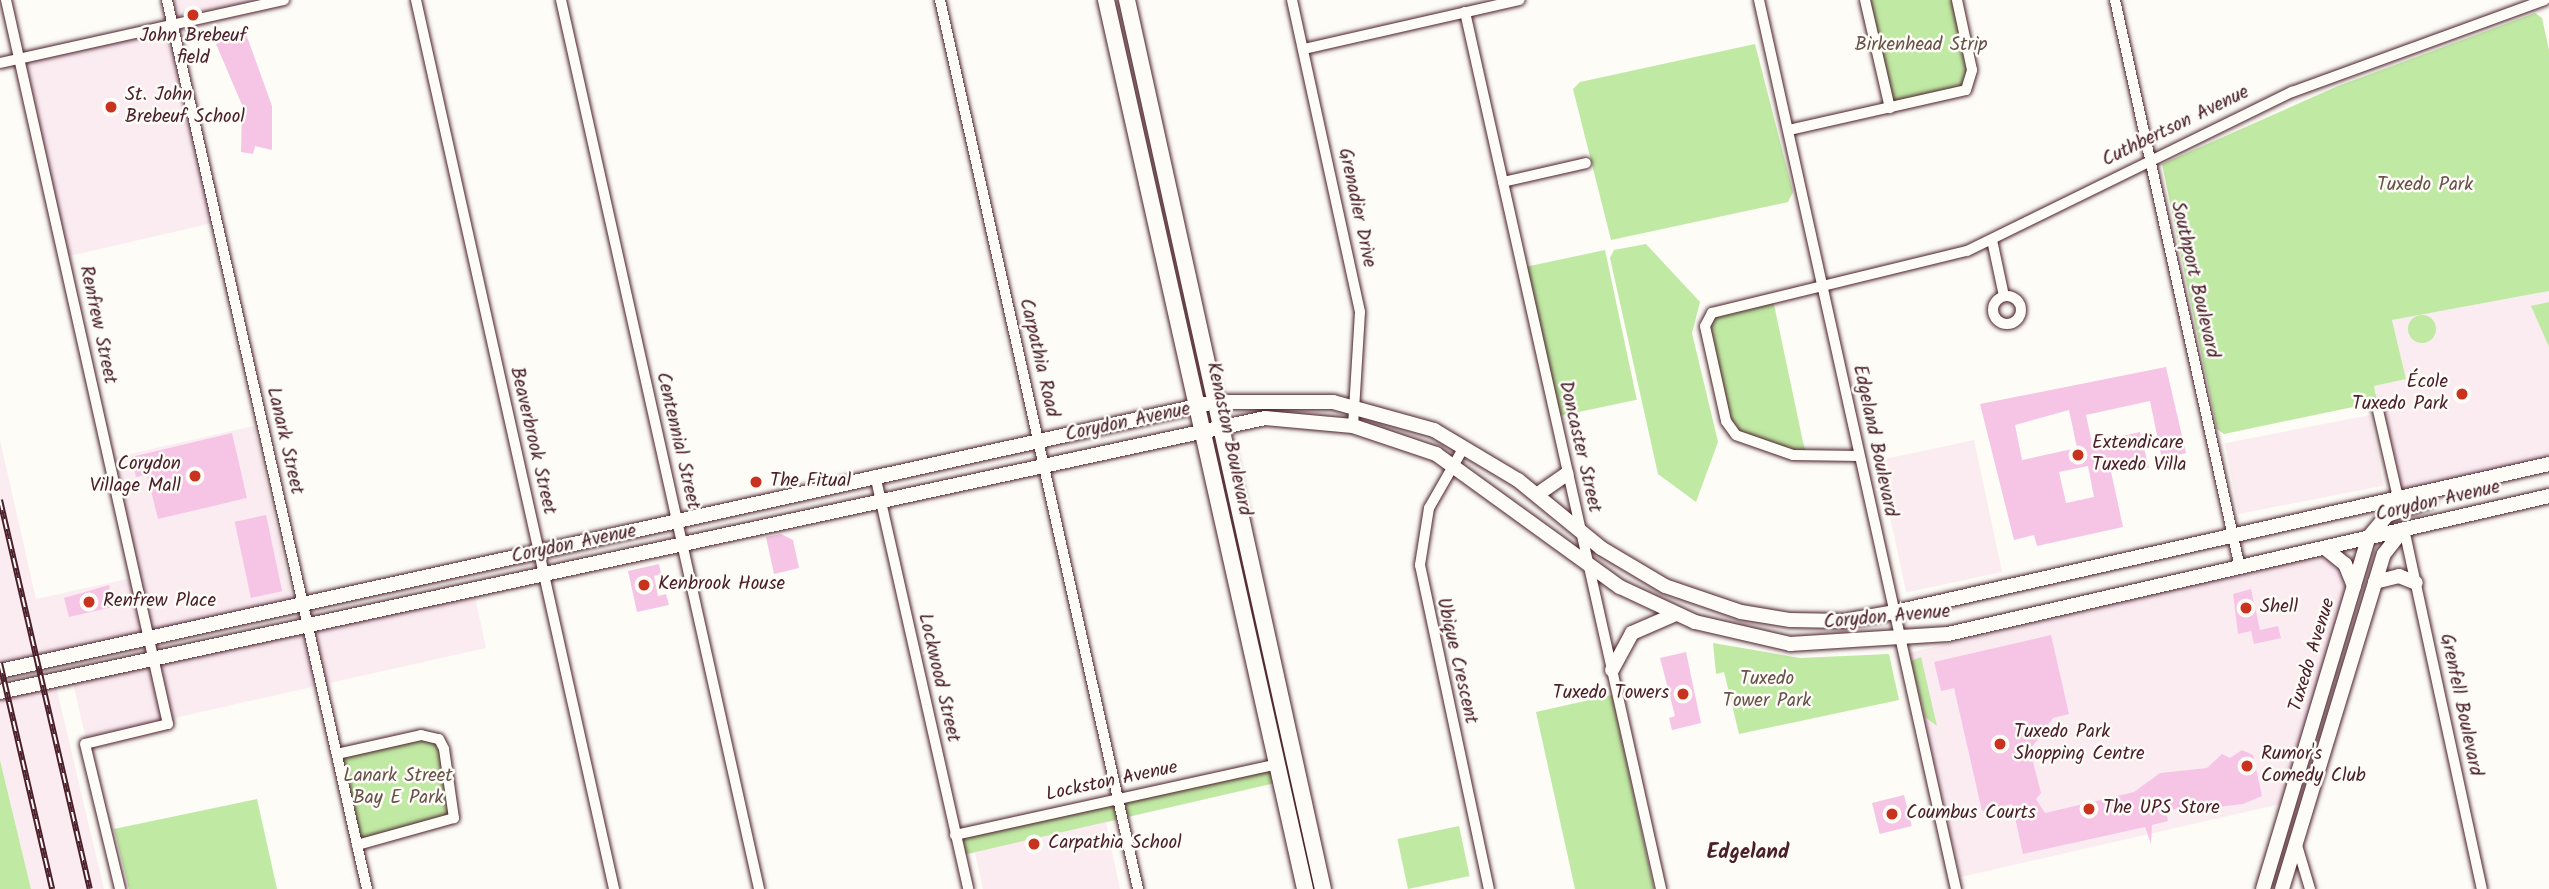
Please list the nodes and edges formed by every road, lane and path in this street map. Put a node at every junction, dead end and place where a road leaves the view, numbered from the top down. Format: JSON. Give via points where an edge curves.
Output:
{"nodes":[{"id":1,"x":6,"y":0,"type":"edge"},
{"id":2,"x":167,"y":0,"type":"edge"},
{"id":3,"x":284,"y":0,"type":"edge"},
{"id":4,"x":416,"y":0,"type":"edge"},
{"id":5,"x":561,"y":0,"type":"edge"},
{"id":6,"x":940,"y":0,"type":"edge"},
{"id":7,"x":1106,"y":0,"type":"edge"},
{"id":8,"x":1127,"y":0,"type":"edge"},
{"id":9,"x":1293,"y":0,"type":"edge"},
{"id":10,"x":1519,"y":0,"type":"edge"},
{"id":11,"x":1759,"y":0,"type":"edge"},
{"id":12,"x":1866,"y":0,"type":"edge"},
{"id":13,"x":1956,"y":0,"type":"edge"},
{"id":14,"x":2115,"y":0,"type":"edge"},
{"id":15,"x":2546,"y":0,"type":"edge"},
{"id":16,"x":1465,"y":12,"type":"junction"},
{"id":17,"x":172,"y":25,"type":"junction"},
{"id":18,"x":1304,"y":50,"type":"junction"},
{"id":19,"x":19,"y":59,"type":"junction"},
{"id":20,"x":0,"y":63,"type":"edge"},
{"id":21,"x":1890,"y":108,"type":"junction"},
{"id":22,"x":1789,"y":130,"type":"junction"},
{"id":23,"x":2149,"y":157,"type":"junction"},
{"id":24,"x":1586,"y":163,"type":"dead end"},
{"id":25,"x":1503,"y":182,"type":"junction"},
{"id":26,"x":1992,"y":240,"type":"junction"},
{"id":27,"x":1823,"y":283,"type":"junction"},
{"id":28,"x":2004,"y":296,"type":"dead end"},
{"id":29,"x":1208,"y":404,"type":"junction"},
{"id":30,"x":1356,"y":405,"type":"junction"},
{"id":31,"x":2377,"y":406,"type":"dead end"},
{"id":32,"x":1212,"y":425,"type":"junction"},
{"id":33,"x":1353,"y":426,"type":"junction"},
{"id":34,"x":1039,"y":440,"type":"junction"},
{"id":35,"x":1464,"y":447,"type":"junction"},
{"id":36,"x":1859,"y":456,"type":"junction"},
{"id":37,"x":1043,"y":461,"type":"junction"},
{"id":38,"x":1451,"y":463,"type":"junction"},
{"id":39,"x":2549,"y":464,"type":"edge"},
{"id":40,"x":1567,"y":474,"type":"junction"},
{"id":41,"x":875,"y":475,"type":"junction"},
{"id":42,"x":2460,"y":484,"type":"junction"},
{"id":43,"x":1538,"y":495,"type":"junction"},
{"id":44,"x":2549,"y":496,"type":"edge"},
{"id":45,"x":880,"y":497,"type":"junction"},
{"id":46,"x":2398,"y":498,"type":"junction"},
{"id":47,"x":1552,"y":507,"type":"junction"},
{"id":48,"x":677,"y":519,"type":"junction"},
{"id":49,"x":1537,"y":524,"type":"junction"},
{"id":50,"x":2404,"y":529,"type":"junction"},
{"id":51,"x":1580,"y":530,"type":"junction"},
{"id":52,"x":2233,"y":536,"type":"junction"},
{"id":53,"x":2368,"y":538,"type":"junction"},
{"id":54,"x":682,"y":541,"type":"junction"},
{"id":55,"x":2325,"y":548,"type":"junction"},
{"id":56,"x":539,"y":550,"type":"junction"},
{"id":57,"x":1589,"y":568,"type":"junction"},
{"id":58,"x":1631,"y":568,"type":"junction"},
{"id":59,"x":2240,"y":568,"type":"junction"},
{"id":60,"x":543,"y":571,"type":"junction"},
{"id":61,"x":2375,"y":582,"type":"junction"},
{"id":62,"x":2416,"y":583,"type":"junction"},
{"id":63,"x":2354,"y":586,"type":"junction"},
{"id":64,"x":1620,"y":587,"type":"junction"},
{"id":65,"x":302,"y":602,"type":"junction"},
{"id":66,"x":1895,"y":612,"type":"junction"},
{"id":67,"x":1676,"y":614,"type":"junction"},
{"id":68,"x":307,"y":624,"type":"junction"},
{"id":69,"x":149,"y":637,"type":"junction"},
{"id":70,"x":1901,"y":639,"type":"junction"},
{"id":71,"x":153,"y":658,"type":"junction"},
{"id":72,"x":1612,"y":670,"type":"junction"},
{"id":73,"x":0,"y":671,"type":"edge"},
{"id":74,"x":0,"y":692,"type":"edge"},
{"id":75,"x":337,"y":754,"type":"junction"},
{"id":76,"x":1277,"y":764,"type":"junction"},
{"id":77,"x":1118,"y":798,"type":"junction"},
{"id":78,"x":955,"y":835,"type":"junction"},
{"id":79,"x":2296,"y":842,"type":"junction"},
{"id":80,"x":357,"y":845,"type":"junction"},
{"id":81,"x":120,"y":889,"type":"edge"},
{"id":82,"x":367,"y":889,"type":"edge"},
{"id":83,"x":614,"y":889,"type":"edge"},
{"id":84,"x":759,"y":889,"type":"edge"},
{"id":85,"x":968,"y":889,"type":"edge"},
{"id":86,"x":1138,"y":889,"type":"edge"},
{"id":87,"x":1305,"y":889,"type":"edge"},
{"id":88,"x":1323,"y":889,"type":"edge"},
{"id":89,"x":1489,"y":889,"type":"edge"},
{"id":90,"x":1661,"y":889,"type":"edge"},
{"id":91,"x":1956,"y":889,"type":"edge"},
{"id":92,"x":2263,"y":889,"type":"edge"},
{"id":93,"x":2282,"y":889,"type":"edge"},
{"id":94,"x":2311,"y":889,"type":"edge"},
{"id":95,"x":2482,"y":889,"type":"edge"}],
"edges":[{"from":1,"to":19,"type":"street","name":"Renfrew Street"},
{"from":2,"to":17,"type":"street","name":"Lanark Street"},
{"from":3,"to":17,"type":"street"},
{"from":4,"to":56,"type":"street","name":"Beaverbrook Street"},
{"from":5,"to":48,"type":"street","name":"Centennial Street"},
{"from":6,"to":34,"type":"street","name":"Carpathia Road"},
{"from":7,"to":29,"type":"main road","name":"Kenaston Boulevard"},
{"from":8,"to":29,"type":"main road","name":"Kenaston Boulevard"},
{"from":9,"to":18,"type":"street","name":"Grenadier Drive"},
{"from":10,"to":16,"type":"street"},
{"from":11,"to":22,"type":"street","name":"Edgeland Boulevard"},
{"from":12,"to":21,"type":"street"},
{"from":13,"to":21,"type":"street","via":[[1972,81],[1955,96]]},
{"from":14,"to":23,"type":"street","name":"Southport Boulevard"},
{"from":15,"to":23,"type":"street","name":"Cuthbertson Avenue","via":[[2292,92]]},
{"from":16,"to":18,"type":"street"},
{"from":16,"to":25,"type":"street","name":"Doncaster Street"},
{"from":17,"to":19,"type":"street"},
{"from":17,"to":65,"type":"street","name":"Lanark Street"},
{"from":18,"to":30,"type":"street","name":"Grenadier Drive","via":[[1360,312]]},
{"from":19,"to":20,"type":"street"},
{"from":19,"to":69,"type":"street","name":"Renfrew Street"},
{"from":21,"to":22,"type":"street"},
{"from":22,"to":27,"type":"street","name":"Edgeland Boulevard"},
{"from":23,"to":26,"type":"street","name":"Cuthbertson Avenue"},
{"from":23,"to":52,"type":"street","name":"Southport Boulevard"},
{"from":24,"to":25,"type":"street"},
{"from":25,"to":40,"type":"street","name":"Doncaster Street"},
{"from":26,"to":27,"type":"street","name":"Cuthbertson Avenue"},
{"from":26,"to":28,"type":"street"},
{"from":27,"to":36,"type":"street","name":"Edgeland Boulevard"},
{"from":27,"to":36,"type":"street","name":"Cuthbertson Avenue","via":[[1725,306],[1704,326],[1726,421],[1736,435],[1793,455]]},
{"from":29,"to":30,"type":"main road","name":"Corydon Avenue"},
{"from":29,"to":32,"type":"main road","name":"Kenaston Boulevard"},
{"from":29,"to":34,"type":"main road","name":"Corydon Avenue"},
{"from":30,"to":33,"type":"street","name":"Grenadier Drive"},
{"from":30,"to":35,"type":"main road","name":"Corydon Avenue"},
{"from":31,"to":46,"type":"street"},
{"from":32,"to":33,"type":"main road","name":"Corydon Avenue","via":[[1265,418]]},
{"from":32,"to":37,"type":"main road","name":"Corydon Avenue"},
{"from":32,"to":76,"type":"main road","name":"Kenaston Boulevard"},
{"from":32,"to":88,"type":"main road","name":"Kenaston Boulevard"},
{"from":33,"to":38,"type":"main road","name":"Corydon Avenue"},
{"from":34,"to":37,"type":"street","name":"Carpathia Road"},
{"from":34,"to":41,"type":"main road","name":"Corydon Avenue"},
{"from":35,"to":38,"type":"street","name":"Ubique Crescent"},
{"from":35,"to":43,"type":"main road","name":"Corydon Avenue"},
{"from":36,"to":66,"type":"street","name":"Edgeland Boulevard"},
{"from":37,"to":45,"type":"main road","name":"Corydon Avenue"},
{"from":37,"to":77,"type":"street","name":"Carpathia Road"},
{"from":38,"to":49,"type":"main road","name":"Corydon Avenue"},
{"from":38,"to":89,"type":"street","name":"Ubique Crescent","via":[[1427,519],[1422,584]]},
{"from":39,"to":42,"type":"main road","name":"Corydon Avenue"},
{"from":40,"to":43,"type":"main road"},
{"from":40,"to":51,"type":"street","name":"Doncaster Street"},
{"from":41,"to":45,"type":"street","name":"Lockwood Street"},
{"from":41,"to":48,"type":"main road","name":"Corydon Avenue"},
{"from":42,"to":46,"type":"main road","name":"Corydon Avenue"},
{"from":42,"to":53,"type":"main road","name":"Tuxedo Avenue","via":[[2448,496],[2387,515]]},
{"from":43,"to":47,"type":"main road","name":"Corydon Avenue"},
{"from":44,"to":50,"type":"main road","name":"Corydon Avenue"},
{"from":45,"to":54,"type":"main road","name":"Corydon Avenue"},
{"from":45,"to":78,"type":"street","name":"Lockwood Street"},
{"from":46,"to":52,"type":"main road","name":"Corydon Avenue"},
{"from":47,"to":49,"type":"main road"},
{"from":47,"to":51,"type":"main road","name":"Corydon Avenue"},
{"from":48,"to":54,"type":"street","name":"Centennial Street"},
{"from":48,"to":56,"type":"main road","name":"Corydon Avenue"},
{"from":49,"to":57,"type":"main road","name":"Corydon Avenue"},
{"from":50,"to":53,"type":"main road","name":"Corydon Avenue"},
{"from":50,"to":61,"type":"main road","name":"Tuxedo Avenue","via":[[2384,554]]},
{"from":50,"to":62,"type":"street","name":"Grenfell Boulevard"},
{"from":51,"to":57,"type":"street","name":"Doncaster Street"},
{"from":51,"to":58,"type":"main road","name":"Corydon Avenue"},
{"from":52,"to":59,"type":"street","name":"Southport Boulevard"},
{"from":52,"to":66,"type":"main road","name":"Corydon Avenue"},
{"from":53,"to":55,"type":"main road","name":"Corydon Avenue"},
{"from":53,"to":63,"type":"main road","name":"Tuxedo Avenue"},
{"from":54,"to":60,"type":"main road","name":"Corydon Avenue"},
{"from":54,"to":84,"type":"street","name":"Centennial Street"},
{"from":55,"to":59,"type":"main road","name":"Corydon Avenue"},
{"from":55,"to":63,"type":"main road","via":[[2345,564]]},
{"from":56,"to":60,"type":"street","name":"Beaverbrook Street"},
{"from":56,"to":65,"type":"main road","name":"Corydon Avenue"},
{"from":57,"to":64,"type":"main road","name":"Corydon Avenue"},
{"from":57,"to":72,"type":"street","name":"Doncaster Street"},
{"from":58,"to":64,"type":"main road"},
{"from":58,"to":66,"type":"main road","name":"Corydon Avenue","via":[[1741,612],[1844,621]]},
{"from":59,"to":70,"type":"main road","name":"Corydon Avenue"},
{"from":60,"to":68,"type":"main road","name":"Corydon Avenue"},
{"from":60,"to":83,"type":"street","name":"Beaverbrook Street"},
{"from":61,"to":62,"type":"main road","via":[[2399,576]]},
{"from":61,"to":79,"type":"main road","name":"Tuxedo Avenue"},
{"from":62,"to":95,"type":"street","name":"Grenfell Boulevard"},
{"from":63,"to":92,"type":"main road","name":"Tuxedo Avenue"},
{"from":64,"to":67,"type":"main road","name":"Corydon Avenue"},
{"from":65,"to":68,"type":"street","name":"Lanark Street"},
{"from":65,"to":69,"type":"main road","name":"Corydon Avenue"},
{"from":66,"to":70,"type":"street","name":"Edgeland Boulevard"},
{"from":67,"to":70,"type":"main road","name":"Corydon Avenue","via":[[1736,635],[1790,643]]},
{"from":67,"to":72,"type":"main road","via":[[1632,633]]},
{"from":68,"to":71,"type":"main road","name":"Corydon Avenue"},
{"from":68,"to":75,"type":"street","name":"Lanark Street"},
{"from":69,"to":71,"type":"street","name":"Renfrew Street"},
{"from":69,"to":73,"type":"main road","name":"Corydon Avenue"},
{"from":70,"to":91,"type":"street","name":"Edgeland Boulevard"},
{"from":71,"to":74,"type":"main road","name":"Corydon Avenue"},
{"from":71,"to":81,"type":"street","name":"Renfrew Street","via":[[168,724],[85,744]]},
{"from":72,"to":90,"type":"street","name":"Doncaster Street"},
{"from":75,"to":80,"type":"street","name":"Lanark Street"},
{"from":75,"to":80,"type":"street","via":[[421,735],[439,739],[444,749],[454,818]]},
{"from":76,"to":77,"type":"street","name":"Lockston Avenue"},
{"from":76,"to":87,"type":"main road","name":"Kenaston Boulevard"},
{"from":77,"to":78,"type":"street","name":"Lockston Avenue"},
{"from":77,"to":86,"type":"street","name":"Carpathia Road"},
{"from":78,"to":85,"type":"street","name":"Lockwood Street"},
{"from":79,"to":93,"type":"main road","name":"Tuxedo Avenue"},
{"from":79,"to":94,"type":"street"},
{"from":80,"to":82,"type":"street","name":"Lanark Street"}]}
